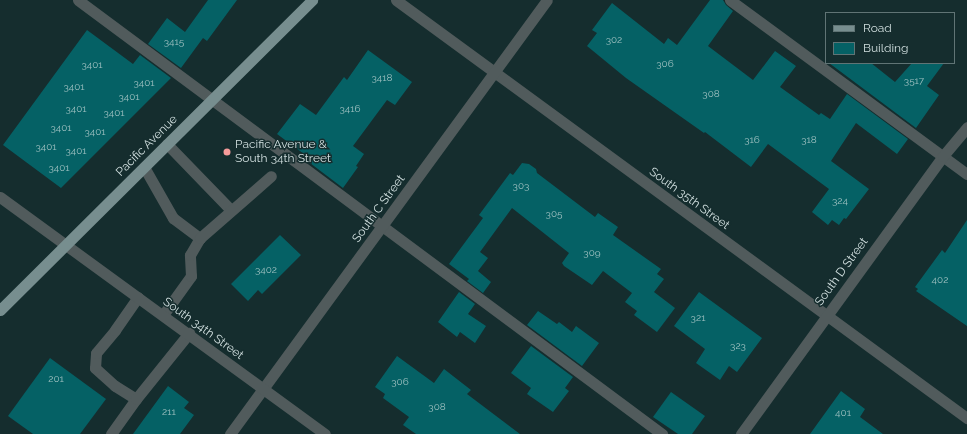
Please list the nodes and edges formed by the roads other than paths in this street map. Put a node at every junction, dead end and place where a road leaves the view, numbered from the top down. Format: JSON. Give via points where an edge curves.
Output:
{"nodes":[{"id":1,"x":78,"y":0,"type":"edge"},
{"id":2,"x":312,"y":0,"type":"edge"},
{"id":3,"x":396,"y":0,"type":"edge"},
{"id":4,"x":548,"y":0,"type":"edge"},
{"id":5,"x":730,"y":0,"type":"edge"},
{"id":6,"x":495,"y":72,"type":"junction"},
{"id":7,"x":212,"y":100,"type":"junction"},
{"id":8,"x":967,"y":127,"type":"edge"},
{"id":9,"x":167,"y":144,"type":"junction"},
{"id":10,"x":943,"y":156,"type":"junction"},
{"id":11,"x":144,"y":167,"type":"junction"},
{"id":12,"x":967,"y":174,"type":"edge"},
{"id":13,"x":271,"y":176,"type":"dead end"},
{"id":14,"x":0,"y":197,"type":"edge"},
{"id":15,"x":231,"y":210,"type":"junction"},
{"id":16,"x":382,"y":226,"type":"junction"},
{"id":17,"x":200,"y":238,"type":"junction"},
{"id":18,"x":66,"y":245,"type":"junction"},
{"id":19,"x":138,"y":297,"type":"junction"},
{"id":20,"x":0,"y":310,"type":"edge"},
{"id":21,"x":163,"y":315,"type":"junction"},
{"id":22,"x":827,"y":316,"type":"junction"},
{"id":23,"x":189,"y":333,"type":"junction"},
{"id":24,"x":263,"y":389,"type":"junction"},
{"id":25,"x":136,"y":399,"type":"junction"},
{"id":26,"x":967,"y":418,"type":"edge"},
{"id":27,"x":111,"y":434,"type":"edge"},
{"id":28,"x":230,"y":434,"type":"edge"},
{"id":29,"x":325,"y":434,"type":"edge"},
{"id":30,"x":662,"y":434,"type":"edge"},
{"id":31,"x":741,"y":434,"type":"edge"}],
"edges":[{"from":1,"to":7,"type":"street"},
{"from":2,"to":7,"type":"main road","name":"Pacific Avenue"},
{"from":3,"to":6,"type":"street","name":"South 35th Street"},
{"from":4,"to":6,"type":"street","name":"South C Street"},
{"from":5,"to":10,"type":"street"},
{"from":6,"to":16,"type":"street","name":"South C Street"},
{"from":6,"to":22,"type":"street","name":"South 35th Street"},
{"from":7,"to":9,"type":"main road","name":"Pacific Avenue"},
{"from":7,"to":16,"type":"street"},
{"from":8,"to":10,"type":"street","name":"South D Street"},
{"from":9,"to":11,"type":"main road","name":"Pacific Avenue"},
{"from":9,"to":15,"type":"street"},
{"from":10,"to":12,"type":"street"},
{"from":10,"to":22,"type":"street","name":"South D Street"},
{"from":11,"to":17,"type":"street","via":[[173,218]]},
{"from":11,"to":18,"type":"main road","name":"Pacific Avenue"},
{"from":13,"to":15,"type":"street"},
{"from":14,"to":18,"type":"street","name":"South 34th Street"},
{"from":15,"to":17,"type":"street"},
{"from":16,"to":24,"type":"street","name":"South C Street"},
{"from":16,"to":30,"type":"street"},
{"from":17,"to":21,"type":"street","via":[[190,255],[191,276]]},
{"from":18,"to":19,"type":"street","name":"South 34th Street"},
{"from":18,"to":20,"type":"main road","name":"Pacific Avenue"},
{"from":19,"to":21,"type":"street","name":"South 34th Street"},
{"from":19,"to":25,"type":"street","via":[[96,353],[96,368],[115,386]]},
{"from":21,"to":23,"type":"street","name":"South 34th Street"},
{"from":22,"to":26,"type":"street","name":"South 35th Street"},
{"from":22,"to":31,"type":"street","name":"South D Street"},
{"from":23,"to":24,"type":"street","name":"South 34th Street"},
{"from":23,"to":25,"type":"street"},
{"from":24,"to":28,"type":"street","name":"South C Street"},
{"from":24,"to":29,"type":"street","name":"South 34th Street"},
{"from":25,"to":27,"type":"street"}]}
